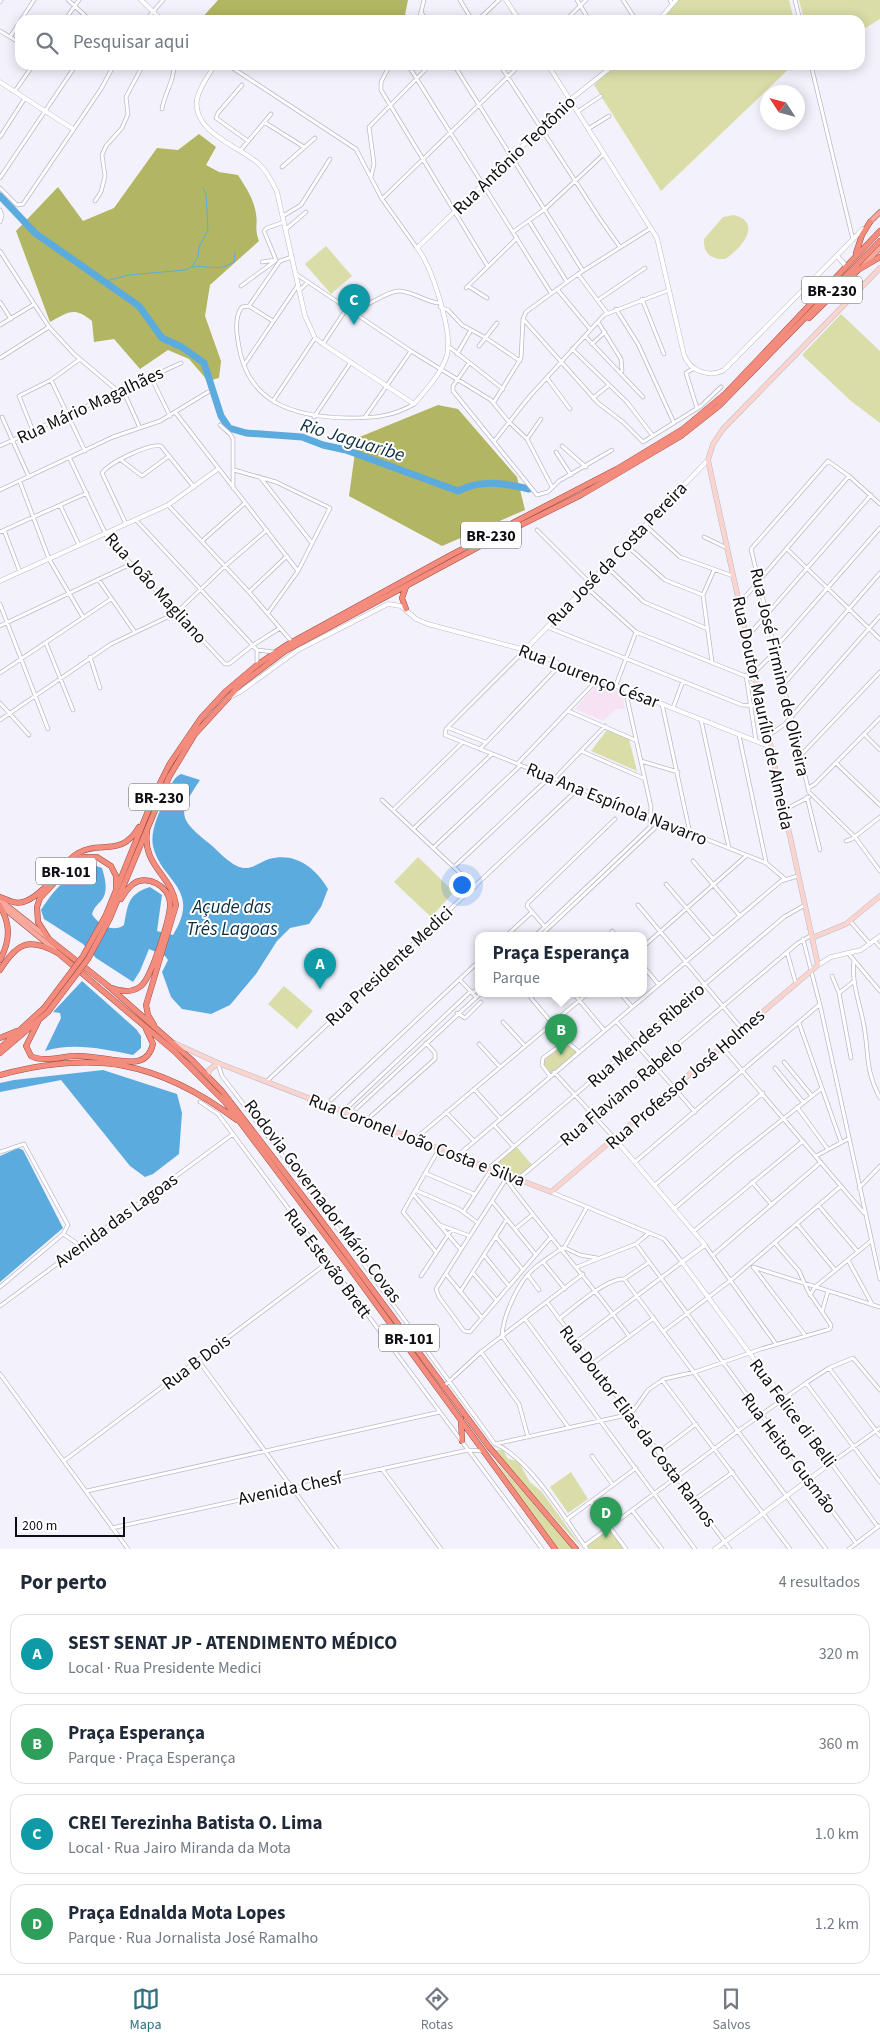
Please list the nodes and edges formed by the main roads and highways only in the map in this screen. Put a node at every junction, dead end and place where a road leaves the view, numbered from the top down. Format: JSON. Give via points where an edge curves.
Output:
{"nodes":[{"id":1,"x":880,"y":212,"type":"edge"},
{"id":2,"x":870,"y":222,"type":"joint"},
{"id":3,"x":880,"y":231,"type":"edge"},
{"id":4,"x":880,"y":241,"type":"edge"},
{"id":5,"x":880,"y":248,"type":"edge"},
{"id":6,"x":880,"y":257,"type":"edge"},
{"id":7,"x":851,"y":260,"type":"junction"},
{"id":8,"x":880,"y":268,"type":"edge"},
{"id":9,"x":858,"y":270,"type":"junction"},
{"id":10,"x":853,"y":276,"type":"junction"},
{"id":11,"x":863,"y":285,"type":"junction"},
{"id":12,"x":784,"y":340,"type":"junction"},
{"id":13,"x":409,"y":584,"type":"junction"},
{"id":14,"x":406,"y":609,"type":"road end"},
{"id":15,"x":148,"y":818,"type":"junction"},
{"id":16,"x":115,"y":894,"type":"junction"},
{"id":17,"x":880,"y":896,"type":"edge"},
{"id":18,"x":0,"y":899,"type":"edge"},
{"id":19,"x":0,"y":906,"type":"edge"},
{"id":20,"x":114,"y":910,"type":"junction"},
{"id":21,"x":108,"y":916,"type":"junction"},
{"id":22,"x":166,"y":932,"type":"junction"},
{"id":23,"x":812,"y":937,"type":"junction"},
{"id":24,"x":49,"y":939,"type":"junction"},
{"id":25,"x":58,"y":953,"type":"junction"},
{"id":26,"x":159,"y":954,"type":"junction"},
{"id":27,"x":0,"y":960,"type":"edge"},
{"id":28,"x":818,"y":965,"type":"joint"},
{"id":29,"x":0,"y":970,"type":"edge"},
{"id":30,"x":107,"y":985,"type":"junction"},
{"id":31,"x":46,"y":1010,"type":"junction"},
{"id":32,"x":138,"y":1019,"type":"junction"},
{"id":33,"x":38,"y":1022,"type":"junction"},
{"id":34,"x":24,"y":1028,"type":"junction"},
{"id":35,"x":157,"y":1030,"type":"junction"},
{"id":36,"x":0,"y":1038,"type":"edge"},
{"id":37,"x":170,"y":1042,"type":"junction"},
{"id":38,"x":0,"y":1048,"type":"edge"},
{"id":39,"x":0,"y":1054,"type":"edge"},
{"id":40,"x":218,"y":1063,"type":"junction"},
{"id":41,"x":0,"y":1075,"type":"edge"},
{"id":42,"x":208,"y":1076,"type":"junction"},
{"id":43,"x":242,"y":1124,"type":"junction"},
{"id":44,"x":551,"y":1192,"type":"joint"},
{"id":45,"x":461,"y":1419,"type":"junction"},
{"id":46,"x":462,"y":1441,"type":"road end"},
{"id":47,"x":555,"y":1549,"type":"edge"},
{"id":48,"x":576,"y":1549,"type":"edge"}],
"edges":[{"from":1,"to":2,"type":"main road"},
{"from":2,"to":7,"type":"highway"},
{"from":3,"to":7,"type":"highway","number":"BR-230"},
{"from":4,"to":12,"type":"highway","number":"BR-230"},
{"from":5,"to":9,"type":"main road"},
{"from":6,"to":9,"type":"highway"},
{"from":7,"to":15,"type":"highway","number":"BR-230","via":[[725,394],[683,429],[618,469],[451,555],[274,652],[257,665],[201,718],[169,765]]},
{"from":8,"to":11,"type":"main road"},
{"from":9,"to":10,"type":"highway"},
{"from":10,"to":11,"type":"main road"},
{"from":10,"to":12,"type":"highway"},
{"from":11,"to":23,"type":"main road","name":"Rua Doutor Maurílio de Almeida","via":[[723,429],[708,460]]},
{"from":12,"to":13,"type":"highway","number":"BR-230","via":[[720,406],[681,436],[581,495]]},
{"from":13,"to":14,"type":"highway","via":[[402,595]]},
{"from":13,"to":15,"type":"highway","number":"BR-230","via":[[285,651],[254,674],[210,716],[180,757]]},
{"from":15,"to":16,"type":"highway","number":"BR-230"},
{"from":15,"to":18,"type":"highway","via":[[129,841],[76,854],[25,902]]},
{"from":15,"to":20,"type":"highway","number":"BR-230"},
{"from":15,"to":22,"type":"highway","via":[[148,853],[175,897],[175,912]]},
{"from":16,"to":21,"type":"highway","number":"BR-101"},
{"from":16,"to":24,"type":"highway","number":"BR-101","via":[[116,876],[111,866],[96,857],[79,859],[38,902],[38,922]]},
{"from":17,"to":23,"type":"main road","via":[[837,930]]},
{"from":18,"to":24,"type":"main road"},
{"from":19,"to":25,"type":"main road"},
{"from":19,"to":27,"type":"highway","via":[[9,932]]},
{"from":20,"to":21,"type":"highway","number":"BR-230"},
{"from":20,"to":22,"type":"highway","via":[[133,884],[153,882],[164,890],[170,900]]},
{"from":21,"to":31,"type":"highway","number":"BR-101","bridge":true},
{"from":22,"to":26,"type":"highway"},
{"from":23,"to":28,"type":"main road","name":"Rua Doutor Maurílio de Almeida"},
{"from":24,"to":30,"type":"highway","name":"Rodovia Governador Mário Covas","number":"BR-101"},
{"from":25,"to":29,"type":"highway","via":[[41,945],[24,944],[13,951]]},
{"from":25,"to":32,"type":"highway","number":"BR-101"},
{"from":26,"to":30,"type":"highway","via":[[141,986],[128,991]]},
{"from":26,"to":35,"type":"highway","via":[[146,1004]]},
{"from":28,"to":44,"type":"main road","name":"Rua Professor José Holmes"},
{"from":30,"to":35,"type":"highway","name":"Rodovia Governador Mário Covas","number":"BR-101"},
{"from":31,"to":33,"type":"highway"},
{"from":31,"to":34,"type":"highway","number":"BR-101"},
{"from":32,"to":33,"type":"highway","via":[[153,1044],[145,1058],[136,1061],[76,1056],[34,1058],[27,1050],[26,1042]]},
{"from":32,"to":43,"type":"highway","number":"BR-101","via":[[209,1085]]},
{"from":33,"to":39,"type":"highway"},
{"from":34,"to":36,"type":"highway"},
{"from":34,"to":38,"type":"highway","number":"BR-101"},
{"from":35,"to":37,"type":"highway","name":"Rodovia Governador Mário Covas","number":"BR-101"},
{"from":37,"to":40,"type":"main road","name":"Rua Coronel João Costa e Silva"},
{"from":37,"to":42,"type":"highway","name":"Rodovia Governador Mário Covas","number":"BR-101"},
{"from":40,"to":42,"type":"main road","via":[[209,1070]]},
{"from":40,"to":44,"type":"main road","name":"Rua Coronel João Costa e Silva","via":[[507,1178]]},
{"from":41,"to":43,"type":"highway","via":[[66,1062],[132,1067],[179,1083],[210,1100]]},
{"from":42,"to":48,"type":"highway","name":"Rodovia Governador Mário Covas","number":"BR-101","via":[[247,1122],[505,1468]]},
{"from":43,"to":45,"type":"highway","number":"BR-101"},
{"from":45,"to":46,"type":"highway"},
{"from":45,"to":47,"type":"highway","number":"BR-101"}]}
